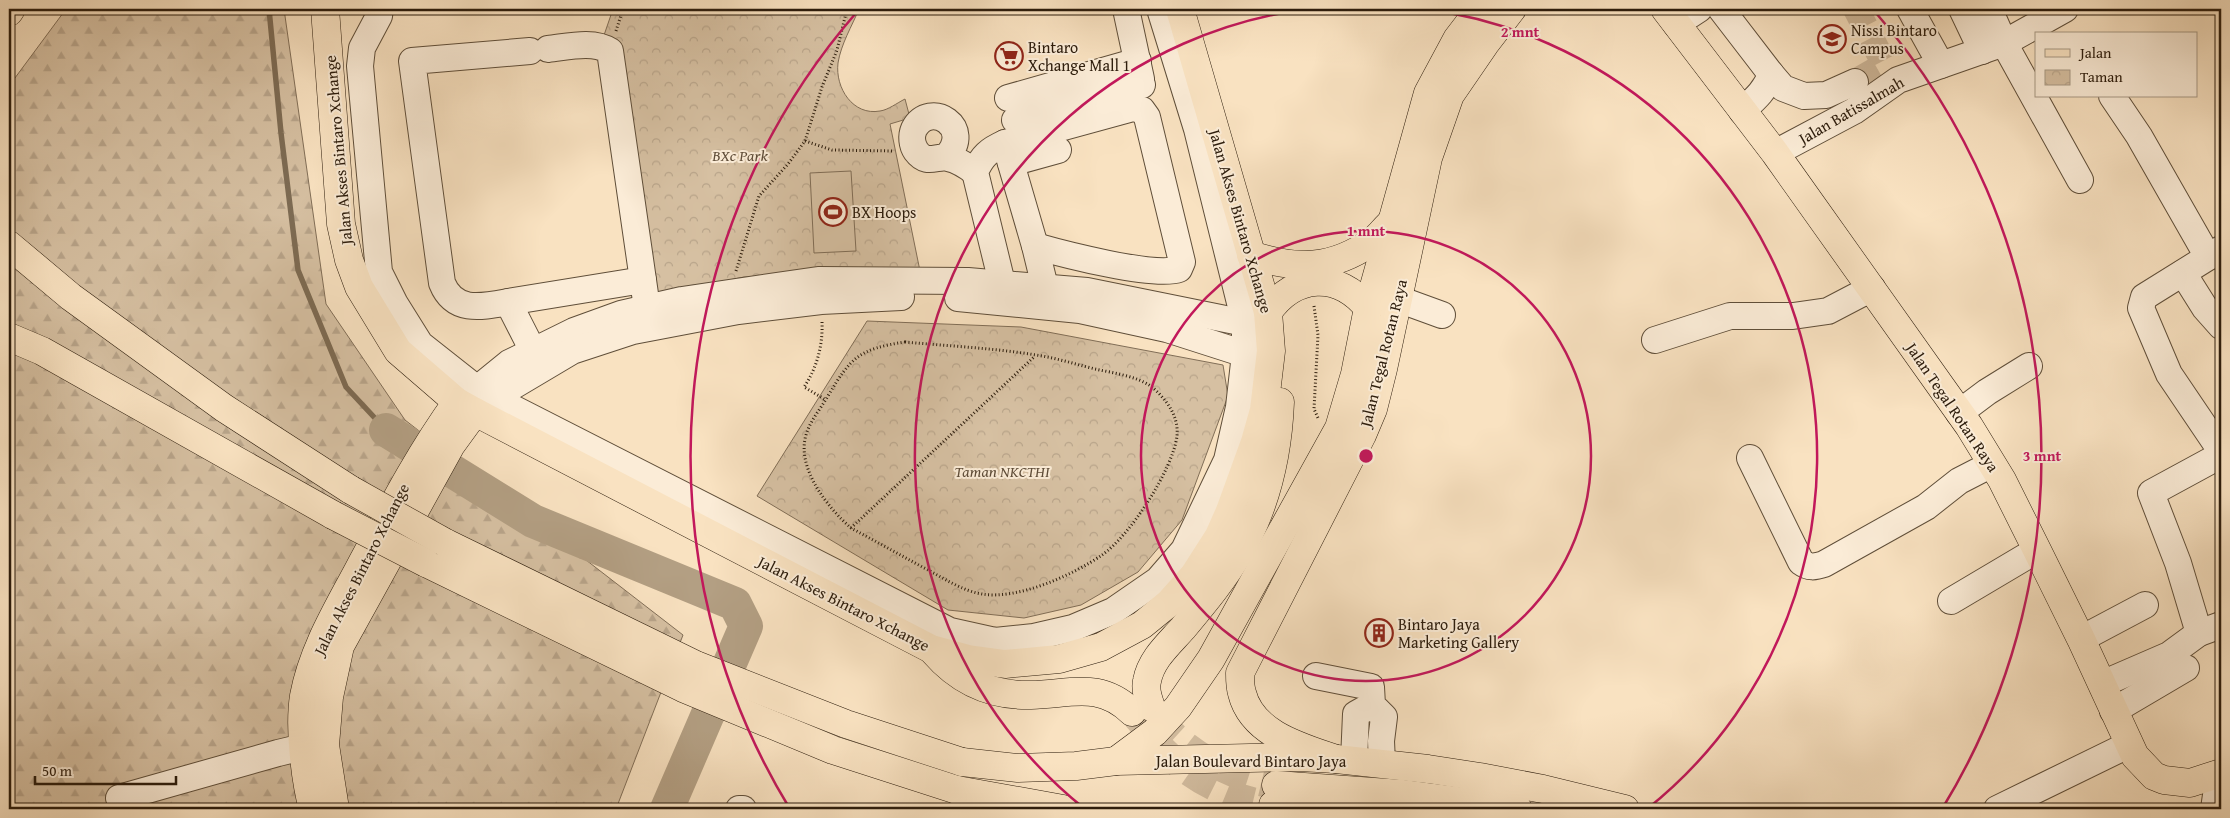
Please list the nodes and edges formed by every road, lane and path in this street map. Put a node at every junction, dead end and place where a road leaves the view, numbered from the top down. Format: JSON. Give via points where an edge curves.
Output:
{"nodes":[{"id":1,"x":11,"y":9,"type":"edge"},
{"id":2,"x":325,"y":9,"type":"edge"},
{"id":3,"x":380,"y":9,"type":"edge"},
{"id":4,"x":847,"y":9,"type":"edge"},
{"id":5,"x":1126,"y":9,"type":"edge"},
{"id":6,"x":1160,"y":9,"type":"edge"},
{"id":7,"x":1180,"y":9,"type":"edge"},
{"id":8,"x":1480,"y":9,"type":"edge"},
{"id":9,"x":1512,"y":9,"type":"edge"},
{"id":10,"x":1699,"y":9,"type":"edge"},
{"id":11,"x":1721,"y":9,"type":"edge"},
{"id":12,"x":1910,"y":9,"type":"edge"},
{"id":13,"x":1962,"y":9,"type":"edge"},
{"id":14,"x":1989,"y":9,"type":"edge"},
{"id":15,"x":9,"y":12,"type":"edge"},
{"id":16,"x":1670,"y":16,"type":"edge"},
{"id":17,"x":2061,"y":20,"type":"edge"},
{"id":18,"x":1993,"y":47,"type":"junction"},
{"id":19,"x":1941,"y":65,"type":"junction"},
{"id":20,"x":1771,"y":74,"type":"junction"},
{"id":21,"x":1854,"y":82,"type":"tunnel mouth"},
{"id":22,"x":1141,"y":85,"type":"junction"},
{"id":23,"x":2113,"y":98,"type":"edge"},
{"id":24,"x":1742,"y":111,"type":"junction"},
{"id":25,"x":1010,"y":131,"type":"junction"},
{"id":26,"x":368,"y":138,"type":"junction"},
{"id":27,"x":805,"y":140,"type":"junction"},
{"id":28,"x":335,"y":142,"type":"junction"},
{"id":29,"x":1058,"y":150,"type":"dead end"},
{"id":30,"x":917,"y":152,"type":"junction"},
{"id":31,"x":1775,"y":153,"type":"junction"},
{"id":32,"x":946,"y":157,"type":"junction"},
{"id":33,"x":975,"y":172,"type":"junction"},
{"id":34,"x":2080,"y":180,"type":"dead end"},
{"id":35,"x":1402,"y":225,"type":"junction"},
{"id":36,"x":9,"y":245,"type":"edge"},
{"id":37,"x":1035,"y":246,"type":"junction"},
{"id":38,"x":2214,"y":253,"type":"edge"},
{"id":39,"x":1251,"y":255,"type":"junction"},
{"id":40,"x":2183,"y":273,"type":"junction"},
{"id":41,"x":643,"y":280,"type":"junction"},
{"id":42,"x":1311,"y":282,"type":"junction"},
{"id":43,"x":1002,"y":283,"type":"junction"},
{"id":44,"x":1045,"y":287,"type":"junction"},
{"id":45,"x":1872,"y":288,"type":"junction"},
{"id":46,"x":728,"y":293,"type":"junction"},
{"id":47,"x":1398,"y":299,"type":"junction"},
{"id":48,"x":820,"y":301,"type":"junction"},
{"id":49,"x":508,"y":302,"type":"junction"},
{"id":50,"x":647,"y":308,"type":"junction"},
{"id":51,"x":1368,"y":308,"type":"junction"},
{"id":52,"x":1442,"y":315,"type":"dead end"},
{"id":53,"x":1256,"y":318,"type":"junction"},
{"id":54,"x":2221,"y":326,"type":"edge"},
{"id":55,"x":9,"y":337,"type":"edge"},
{"id":56,"x":1655,"y":340,"type":"dead end"},
{"id":57,"x":533,"y":352,"type":"junction"},
{"id":58,"x":1258,"y":353,"type":"junction"},
{"id":59,"x":1036,"y":355,"type":"junction"},
{"id":60,"x":2029,"y":366,"type":"dead end"},
{"id":61,"x":436,"y":370,"type":"junction"},
{"id":62,"x":475,"y":400,"type":"junction"},
{"id":63,"x":826,"y":400,"type":"junction"},
{"id":64,"x":1959,"y":412,"type":"junction"},
{"id":65,"x":1338,"y":428,"type":"junction"},
{"id":66,"x":2221,"y":451,"type":"edge"},
{"id":67,"x":2221,"y":455,"type":"edge"},
{"id":68,"x":1750,"y":458,"type":"dead end"},
{"id":69,"x":1997,"y":472,"type":"junction"},
{"id":70,"x":1210,"y":498,"type":"junction"},
{"id":71,"x":851,"y":528,"type":"junction"},
{"id":72,"x":1219,"y":536,"type":"junction"},
{"id":73,"x":743,"y":538,"type":"junction"},
{"id":74,"x":2038,"y":550,"type":"junction"},
{"id":75,"x":1951,"y":600,"type":"dead end"},
{"id":76,"x":2145,"y":605,"type":"dead end"},
{"id":77,"x":2210,"y":629,"type":"edge"},
{"id":78,"x":2081,"y":639,"type":"junction"},
{"id":79,"x":931,"y":649,"type":"junction"},
{"id":80,"x":1211,"y":659,"type":"junction"},
{"id":81,"x":2186,"y":668,"type":"dead end"},
{"id":82,"x":1240,"y":673,"type":"junction"},
{"id":83,"x":690,"y":676,"type":"junction"},
{"id":84,"x":1316,"y":676,"type":"dead end"},
{"id":85,"x":2102,"y":684,"type":"junction"},
{"id":86,"x":1372,"y":705,"type":"junction"},
{"id":87,"x":2113,"y":711,"type":"junction"},
{"id":88,"x":2128,"y":745,"type":"junction"},
{"id":89,"x":314,"y":746,"type":"junction"},
{"id":90,"x":1345,"y":759,"type":"junction"},
{"id":91,"x":1116,"y":761,"type":"junction"},
{"id":92,"x":1382,"y":763,"type":"junction"},
{"id":93,"x":2220,"y":773,"type":"edge"},
{"id":94,"x":956,"y":790,"type":"junction"},
{"id":95,"x":119,"y":798,"type":"dead end"},
{"id":96,"x":313,"y":809,"type":"edge"},
{"id":97,"x":335,"y":809,"type":"edge"},
{"id":98,"x":738,"y":809,"type":"edge"},
{"id":99,"x":743,"y":809,"type":"edge"},
{"id":100,"x":975,"y":809,"type":"edge"},
{"id":101,"x":1063,"y":809,"type":"edge"},
{"id":102,"x":1332,"y":809,"type":"edge"},
{"id":103,"x":1518,"y":809,"type":"edge"},
{"id":104,"x":1625,"y":809,"type":"edge"},
{"id":105,"x":1996,"y":809,"type":"edge"},
{"id":106,"x":2214,"y":809,"type":"edge"}],
"edges":[{"from":1,"to":15,"type":"main road"},
{"from":2,"to":28,"type":"main road","name":"Jalan Akses Bintaro Xchange"},
{"from":3,"to":26,"type":"street","via":[[362,48],[360,66]]},
{"from":4,"to":27,"type":"path","via":[[837,50]]},
{"from":5,"to":22,"type":"street"},
{"from":6,"to":53,"type":"street"},
{"from":7,"to":39,"type":"main road","name":"Jalan Akses Bintaro Xchange"},
{"from":8,"to":35,"type":"main road","name":"Jalan Tegal Rotan Raya","via":[[1458,38],[1428,93]]},
{"from":9,"to":35,"type":"main road","name":"Jalan Tegal Rotan Raya","via":[[1450,95]]},
{"from":10,"to":16,"type":"street"},
{"from":11,"to":20,"type":"street"},
{"from":12,"to":19,"type":"street"},
{"from":13,"to":18,"type":"street"},
{"from":14,"to":18,"type":"street"},
{"from":16,"to":24,"type":"main road","name":"Jalan Tegal Rotan Raya"},
{"from":17,"to":18,"type":"street","name":"Jalan Batissalmah"},
{"from":18,"to":19,"type":"street","name":"Jalan Batissalmah"},
{"from":18,"to":34,"type":"street"},
{"from":19,"to":31,"type":"street","name":"Jalan Batissalmah","via":[[1898,80],[1854,110]]},
{"from":20,"to":21,"type":"street","via":[[1783,88],[1804,96],[1826,95]]},
{"from":20,"to":24,"type":"street","via":[[1768,84]]},
{"from":22,"to":25,"type":"street"},
{"from":22,"to":25,"type":"street","via":[[1133,108]]},
{"from":22,"to":37,"type":"street","via":[[1182,262],[1179,269],[1172,272],[1127,266]]},
{"from":23,"to":38,"type":"street"},
{"from":24,"to":31,"type":"main road","name":"Jalan Tegal Rotan Raya"},
{"from":25,"to":29,"type":"street"},
{"from":25,"to":33,"type":"street","via":[[980,160]]},
{"from":25,"to":37,"type":"street"},
{"from":26,"to":28,"type":"street"},
{"from":26,"to":61,"type":"street","via":[[379,272]]},
{"from":27,"to":30,"type":"path","via":[[832,150]]},
{"from":27,"to":46,"type":"path","via":[[759,196]]},
{"from":28,"to":61,"type":"main road","name":"Jalan Akses Bintaro Xchange","via":[[341,224],[359,287],[398,351]]},
{"from":30,"to":32,"type":"street","via":[[936,160]]},
{"from":30,"to":32,"type":"street","via":[[912,142],[918,123],[927,117],[938,116],[948,120],[957,139],[954,149]]},
{"from":31,"to":45,"type":"main road","name":"Jalan Tegal Rotan Raya"},
{"from":32,"to":33,"type":"street"},
{"from":33,"to":43,"type":"street"},
{"from":35,"to":39,"type":"main road","via":[[1330,262],[1305,266],[1278,264]]},
{"from":35,"to":47,"type":"main road","name":"Jalan Tegal Rotan Raya"},
{"from":35,"to":51,"type":"main road","name":"Jalan Tegal Rotan Raya"},
{"from":36,"to":83,"type":"main road","bridge":true,"via":[[71,297],[224,408],[351,490]]},
{"from":37,"to":44,"type":"street"},
{"from":38,"to":40,"type":"street"},
{"from":39,"to":53,"type":"main road","name":"Jalan Akses Bintaro Xchange"},
{"from":40,"to":54,"type":"street","via":[[2205,308]]},
{"from":40,"to":66,"type":"street","via":[[2144,297],[2141,308],[2169,374]]},
{"from":41,"to":49,"type":"street"},
{"from":41,"to":49,"type":"street","via":[[610,51],[602,46],[587,45],[539,50],[411,51],[442,283],[448,296],[460,303],[474,306]]},
{"from":41,"to":50,"type":"street"},
{"from":42,"to":51,"type":"main road","via":[[1343,287],[1360,298]]},
{"from":42,"to":53,"type":"main road","via":[[1286,292]]},
{"from":42,"to":65,"type":"path","via":[[1318,335],[1314,409],[1318,418]]},
{"from":43,"to":44,"type":"street","name":"Jalan Akses Bintaro Xchange"},
{"from":43,"to":46,"type":"street","name":"Jalan Akses Bintaro Xchange","via":[[818,280]]},
{"from":44,"to":53,"type":"street","name":"Jalan Akses Bintaro Xchange"},
{"from":45,"to":56,"type":"street","via":[[1828,311],[1793,316],[1730,316]]},
{"from":45,"to":64,"type":"main road","name":"Jalan Tegal Rotan Raya"},
{"from":46,"to":50,"type":"street","name":"Jalan Akses Bintaro Xchange"},
{"from":47,"to":52,"type":"street"},
{"from":47,"to":82,"type":"main road","name":"Jalan Tegal Rotan Raya","via":[[1373,409]]},
{"from":48,"to":58,"type":"street","name":"Jalan Akses Bintaro Xchange","via":[[887,297],[967,298],[1080,310]]},
{"from":48,"to":62,"type":"street","name":"Jalan Akses Bintaro Xchange","via":[[738,311],[633,331],[572,351]]},
{"from":48,"to":63,"type":"path","via":[[821,350],[804,387]]},
{"from":49,"to":57,"type":"street"},
{"from":50,"to":57,"type":"street","name":"Jalan Akses Bintaro Xchange","via":[[574,331]]},
{"from":51,"to":65,"type":"main road","name":"Jalan Tegal Rotan Raya","via":[[1355,374]]},
{"from":53,"to":58,"type":"main road","name":"Jalan Akses Bintaro Xchange"},
{"from":55,"to":83,"type":"main road","bridge":true,"via":[[42,351],[333,515],[426,563]]},
{"from":57,"to":62,"type":"street","name":"Jalan Akses Bintaro Xchange","via":[[509,363]]},
{"from":58,"to":70,"type":"street","via":[[1239,407],[1227,460]]},
{"from":58,"to":72,"type":"main road","name":"Jalan Akses Bintaro Xchange","via":[[1264,410]]},
{"from":58,"to":79,"type":"main road","via":[[1280,392],[1279,424],[1266,491],[1230,567],[1153,663],[1146,681],[1142,710],[1095,691],[1013,694],[978,686],[953,672]]},
{"from":59,"to":63,"type":"path","via":[[905,342],[882,345],[854,359]]},
{"from":59,"to":71,"type":"path"},
{"from":59,"to":71,"type":"path","via":[[1122,375],[1150,386],[1166,402],[1176,420],[1177,436],[1165,474],[1144,508],[1103,555],[1051,582],[1030,589],[1004,595],[982,594],[960,587]]},
{"from":60,"to":64,"type":"street"},
{"from":61,"to":62,"type":"main road","name":"Jalan Akses Bintaro Xchange"},
{"from":62,"to":73,"type":"main road","name":"Jalan Akses Bintaro Xchange"},
{"from":62,"to":89,"type":"main road","name":"Jalan Akses Bintaro Xchange","via":[[441,441],[417,486],[318,645],[304,697]]},
{"from":63,"to":71,"type":"path","via":[[806,433],[807,465],[825,501]]},
{"from":64,"to":69,"type":"main road","name":"Jalan Tegal Rotan Raya"},
{"from":65,"to":80,"type":"main road","name":"Jalan Tegal Rotan Raya"},
{"from":67,"to":77,"type":"street","via":[[2151,493],[2178,563]]},
{"from":68,"to":69,"type":"street","via":[[1801,562],[1814,567],[1926,507],[1960,481]]},
{"from":69,"to":74,"type":"main road","name":"Jalan Tegal Rotan Raya"},
{"from":70,"to":72,"type":"street"},
{"from":70,"to":73,"type":"street","via":[[1184,550],[1158,580],[1113,611],[1073,628],[996,641],[950,631]]},
{"from":72,"to":79,"type":"main road","name":"Jalan Akses Bintaro Xchange","via":[[1194,575],[1170,604],[1142,625],[1101,647],[1059,660],[1031,664],[968,659]]},
{"from":73,"to":79,"type":"main road","name":"Jalan Akses Bintaro Xchange"},
{"from":74,"to":75,"type":"street"},
{"from":74,"to":78,"type":"main road","name":"Jalan Tegal Rotan Raya"},
{"from":76,"to":78,"type":"street"},
{"from":77,"to":85,"type":"street","via":[[2169,655]]},
{"from":78,"to":85,"type":"main road","name":"Jalan Tegal Rotan Raya"},
{"from":80,"to":82,"type":"main road","via":[[1216,673],[1222,676],[1232,677]]},
{"from":80,"to":91,"type":"main road","name":"Jalan Tegal Rotan Raya","via":[[1178,707],[1155,732]]},
{"from":81,"to":87,"type":"street"},
{"from":82,"to":90,"type":"main road","via":[[1247,706],[1265,729],[1300,746]]},
{"from":83,"to":91,"type":"main road","name":"Jalan Boulevard Bintaro Jaya","via":[[765,693],[962,762],[1018,768]]},
{"from":83,"to":94,"type":"main road","via":[[756,718],[833,750]]},
{"from":84,"to":86,"type":"street","via":[[1371,687]]},
{"from":85,"to":87,"type":"main road","name":"Jalan Tegal Rotan Raya"},
{"from":86,"to":90,"type":"street","via":[[1356,714]]},
{"from":86,"to":92,"type":"street","via":[[1384,717]]},
{"from":87,"to":88,"type":"main road","name":"Jalan Tegal Rotan Raya"},
{"from":88,"to":93,"type":"main road","name":"Jalan Tegal Rotan Raya","via":[[2141,764],[2164,780],[2190,783]]},
{"from":88,"to":105,"type":"street"},
{"from":89,"to":95,"type":"street"},
{"from":89,"to":96,"type":"main road","name":"Jalan Akses Bintaro Xchange"},
{"from":89,"to":97,"type":"main road","name":"Jalan Akses Bintaro Xchange"},
{"from":90,"to":91,"type":"main road","name":"Jalan Boulevard Bintaro Jaya"},
{"from":90,"to":92,"type":"main road","name":"Jalan Boulevard Bintaro Jaya"},
{"from":92,"to":104,"type":"main road","name":"Jalan Boulevard Bintaro Jaya","via":[[1534,787]]},
{"from":93,"to":106,"type":"street"},
{"from":94,"to":100,"type":"main road"},
{"from":94,"to":101,"type":"main road"},
{"from":98,"to":99,"type":"street"},
{"from":102,"to":103,"type":"main road","via":[[1274,795],[1402,794]]}]}
